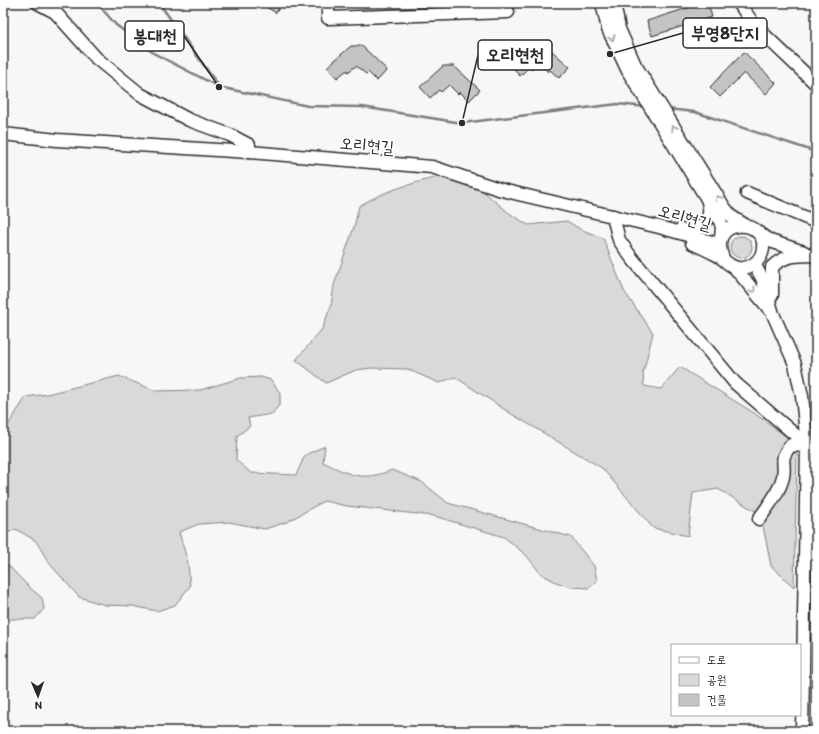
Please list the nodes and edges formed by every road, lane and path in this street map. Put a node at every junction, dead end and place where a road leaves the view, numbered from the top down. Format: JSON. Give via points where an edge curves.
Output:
{"nodes":[{"id":1,"x":38,"y":3,"type":"edge"},
{"id":2,"x":328,"y":3,"type":"edge"},
{"id":3,"x":602,"y":3,"type":"edge"},
{"id":4,"x":614,"y":3,"type":"edge"},
{"id":5,"x":739,"y":3,"type":"edge"},
{"id":6,"x":508,"y":12,"type":"dead end"},
{"id":7,"x":631,"y":68,"type":"junction"},
{"id":8,"x":816,"y":84,"type":"edge"},
{"id":9,"x":3,"y":134,"type":"edge"},
{"id":10,"x":249,"y":152,"type":"junction"},
{"id":11,"x":691,"y":163,"type":"junction"},
{"id":12,"x":747,"y":193,"type":"dead end"},
{"id":13,"x":706,"y":197,"type":"junction"},
{"id":14,"x":613,"y":216,"type":"junction"},
{"id":15,"x":816,"y":222,"type":"edge"},
{"id":16,"x":745,"y":225,"type":"junction"},
{"id":17,"x":659,"y":227,"type":"junction"},
{"id":18,"x":757,"y":232,"type":"junction"},
{"id":19,"x":720,"y":241,"type":"junction"},
{"id":20,"x":762,"y":252,"type":"junction"},
{"id":21,"x":815,"y":255,"type":"edge"},
{"id":22,"x":723,"y":258,"type":"junction"},
{"id":23,"x":754,"y":264,"type":"junction"},
{"id":24,"x":734,"y":267,"type":"junction"},
{"id":25,"x":773,"y":314,"type":"junction"},
{"id":26,"x":812,"y":446,"type":"edge"},
{"id":27,"x":759,"y":519,"type":"dead end"},
{"id":28,"x":810,"y":605,"type":"edge"},
{"id":29,"x":802,"y":731,"type":"edge"}],
"edges":[{"from":1,"to":10,"type":"street","via":[[55,12],[96,58],[140,94],[189,120],[249,145]]},
{"from":2,"to":6,"type":"street","via":[[328,18]]},
{"from":3,"to":7,"type":"street","one_way":true,"via":[[608,29]]},
{"from":4,"to":7,"type":"street"},
{"from":5,"to":8,"type":"street","via":[[754,25]]},
{"from":7,"to":11,"type":"street"},
{"from":9,"to":10,"type":"street","name":"오리현길","via":[[57,140]]},
{"from":10,"to":14,"type":"street","name":"오리현길","via":[[432,167],[502,190]]},
{"from":11,"to":13,"type":"street"},
{"from":16,"to":11,"type":"street","one_way":true,"via":[[732,217]]},
{"from":12,"to":15,"type":"street"},
{"from":13,"to":17,"type":"street","via":[[709,214],[701,228],[691,231]]},
{"from":13,"to":19,"type":"street","via":[[720,220]]},
{"from":14,"to":17,"type":"street","name":"오리현길"},
{"from":14,"to":26,"type":"street","via":[[619,240],[631,257],[735,382]]},
{"from":16,"to":18,"type":"street"},
{"from":16,"to":19,"type":"street","via":[[731,228]]},
{"from":17,"to":19,"type":"street","name":"오리현길"},
{"from":17,"to":22,"type":"street"},
{"from":18,"to":20,"type":"street","via":[[761,238]]},
{"from":18,"to":21,"type":"street","via":[[770,241],[790,249]]},
{"from":19,"to":22,"type":"street"},
{"from":20,"to":21,"type":"street"},
{"from":20,"to":23,"type":"street"},
{"from":21,"to":25,"type":"street","via":[[785,257],[772,267]]},
{"from":22,"to":24,"type":"street"},
{"from":23,"to":24,"type":"street","via":[[741,268]]},
{"from":23,"to":25,"type":"street","via":[[762,278]]},
{"from":24,"to":25,"type":"street","one_way":true},
{"from":25,"to":26,"type":"street","via":[[795,364]]},
{"from":26,"to":27,"type":"street","via":[[791,445],[783,455],[783,477],[776,495]]},
{"from":26,"to":28,"type":"street"},
{"from":28,"to":29,"type":"street"}]}
